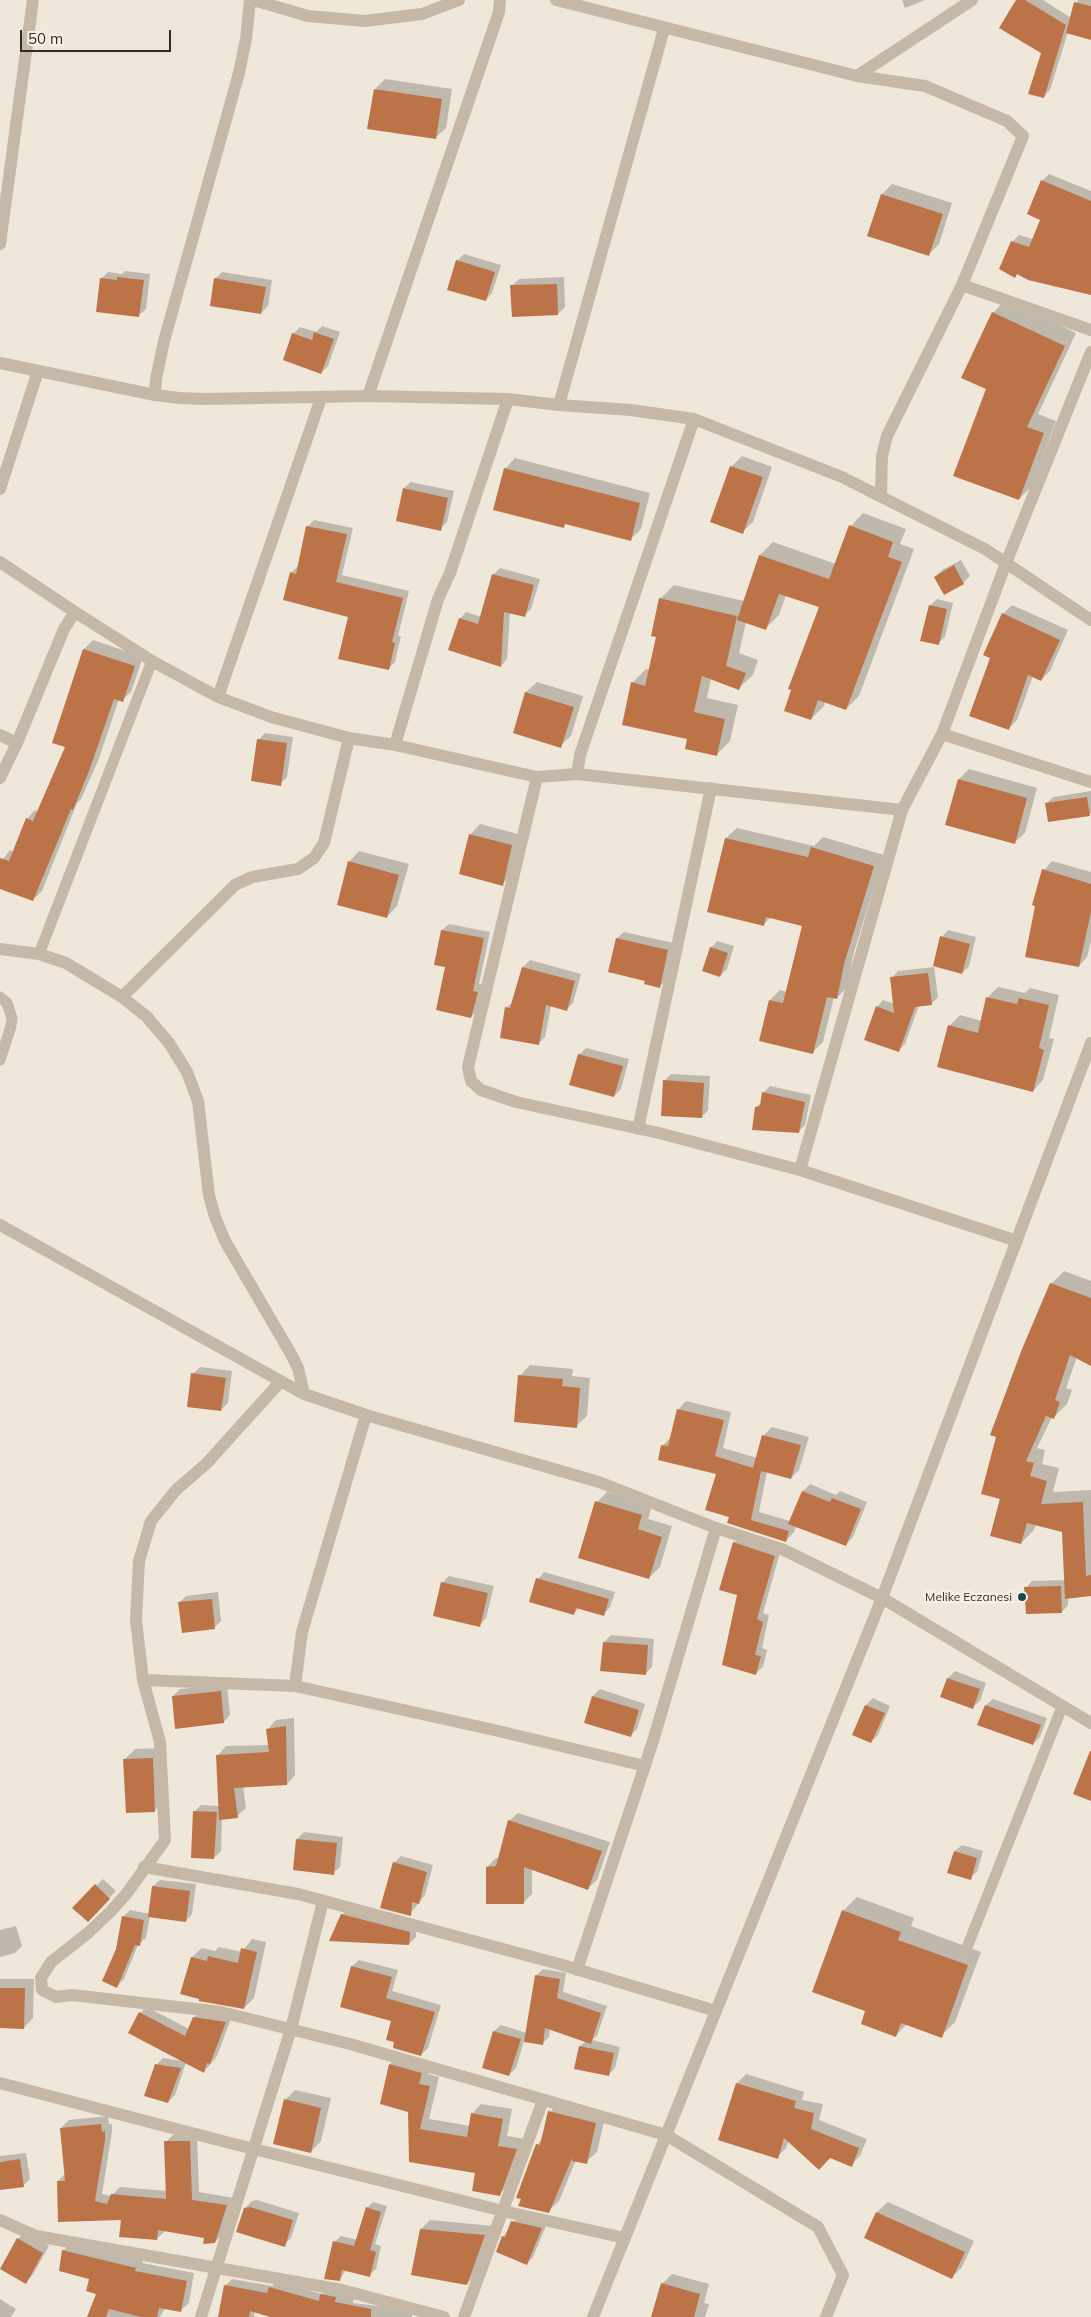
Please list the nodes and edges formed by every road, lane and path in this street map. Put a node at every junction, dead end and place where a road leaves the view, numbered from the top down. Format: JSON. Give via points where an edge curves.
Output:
{"nodes":[{"id":1,"x":33,"y":0,"type":"edge"},
{"id":2,"x":252,"y":0,"type":"edge"},
{"id":3,"x":459,"y":0,"type":"edge"},
{"id":4,"x":500,"y":0,"type":"edge"},
{"id":5,"x":556,"y":0,"type":"edge"},
{"id":6,"x":972,"y":0,"type":"edge"},
{"id":7,"x":664,"y":29,"type":"junction"},
{"id":8,"x":857,"y":76,"type":"junction"},
{"id":9,"x":0,"y":244,"type":"edge"},
{"id":10,"x":962,"y":285,"type":"junction"},
{"id":11,"x":1091,"y":330,"type":"edge"},
{"id":12,"x":1091,"y":352,"type":"edge"},
{"id":13,"x":0,"y":363,"type":"edge"},
{"id":14,"x":38,"y":371,"type":"junction"},
{"id":15,"x":155,"y":395,"type":"junction"},
{"id":16,"x":368,"y":396,"type":"junction"},
{"id":17,"x":321,"y":398,"type":"junction"},
{"id":18,"x":508,"y":399,"type":"junction"},
{"id":19,"x":559,"y":405,"type":"junction"},
{"id":20,"x":694,"y":419,"type":"junction"},
{"id":21,"x":0,"y":489,"type":"edge"},
{"id":22,"x":871,"y":492,"type":"junction"},
{"id":23,"x":0,"y":562,"type":"edge"},
{"id":24,"x":1006,"y":563,"type":"junction"},
{"id":25,"x":75,"y":612,"type":"junction"},
{"id":26,"x":1091,"y":620,"type":"edge"},
{"id":27,"x":152,"y":661,"type":"junction"},
{"id":28,"x":218,"y":697,"type":"junction"},
{"id":29,"x":942,"y":734,"type":"junction"},
{"id":30,"x":0,"y":735,"type":"edge"},
{"id":31,"x":349,"y":738,"type":"junction"},
{"id":32,"x":17,"y":743,"type":"junction"},
{"id":33,"x":395,"y":745,"type":"junction"},
{"id":34,"x":577,"y":774,"type":"junction"},
{"id":35,"x":537,"y":777,"type":"junction"},
{"id":36,"x":0,"y":778,"type":"edge"},
{"id":37,"x":1091,"y":782,"type":"edge"},
{"id":38,"x":711,"y":788,"type":"junction"},
{"id":39,"x":902,"y":810,"type":"junction"},
{"id":40,"x":0,"y":948,"type":"edge"},
{"id":41,"x":39,"y":954,"type":"junction"},
{"id":42,"x":0,"y":997,"type":"edge"},
{"id":43,"x":122,"y":997,"type":"junction"},
{"id":44,"x":1091,"y":1043,"type":"edge"},
{"id":45,"x":0,"y":1060,"type":"edge"},
{"id":46,"x":638,"y":1129,"type":"junction"},
{"id":47,"x":800,"y":1170,"type":"junction"},
{"id":48,"x":0,"y":1225,"type":"edge"},
{"id":49,"x":1017,"y":1241,"type":"junction"},
{"id":50,"x":281,"y":1381,"type":"junction"},
{"id":51,"x":304,"y":1394,"type":"junction"},
{"id":52,"x":366,"y":1415,"type":"junction"},
{"id":53,"x":716,"y":1528,"type":"junction"},
{"id":54,"x":882,"y":1598,"type":"junction"},
{"id":55,"x":143,"y":1680,"type":"junction"},
{"id":56,"x":295,"y":1686,"type":"junction"},
{"id":57,"x":1062,"y":1707,"type":"junction"},
{"id":58,"x":1091,"y":1723,"type":"edge"},
{"id":59,"x":645,"y":1766,"type":"junction"},
{"id":60,"x":144,"y":1867,"type":"junction"},
{"id":61,"x":323,"y":1901,"type":"junction"},
{"id":62,"x":966,"y":1950,"type":"dead end"},
{"id":63,"x":577,"y":1970,"type":"junction"},
{"id":64,"x":716,"y":2011,"type":"junction"},
{"id":65,"x":291,"y":2029,"type":"junction"},
{"id":66,"x":0,"y":2083,"type":"edge"},
{"id":67,"x":543,"y":2100,"type":"junction"},
{"id":68,"x":666,"y":2135,"type":"junction"},
{"id":69,"x":253,"y":2149,"type":"junction"},
{"id":70,"x":503,"y":2211,"type":"junction"},
{"id":71,"x":0,"y":2220,"type":"edge"},
{"id":72,"x":625,"y":2238,"type":"junction"},
{"id":73,"x":216,"y":2268,"type":"junction"},
{"id":74,"x":201,"y":2317,"type":"edge"},
{"id":75,"x":444,"y":2317,"type":"edge"},
{"id":76,"x":464,"y":2317,"type":"edge"},
{"id":77,"x":593,"y":2317,"type":"edge"},
{"id":78,"x":826,"y":2317,"type":"edge"}],
"edges":[{"from":1,"to":9,"type":"street"},
{"from":2,"to":3,"type":"street","via":[[308,16],[365,22],[422,14]]},
{"from":2,"to":15,"type":"street","via":[[238,73],[164,342]]},
{"from":4,"to":16,"type":"street","via":[[499,12]]},
{"from":5,"to":7,"type":"street"},
{"from":6,"to":8,"type":"street"},
{"from":7,"to":8,"type":"street"},
{"from":7,"to":19,"type":"street"},
{"from":8,"to":10,"type":"street","via":[[925,86],[1007,121],[1023,136]]},
{"from":10,"to":11,"type":"street"},
{"from":10,"to":22,"type":"street","via":[[887,436],[882,456],[882,494]]},
{"from":12,"to":24,"type":"street"},
{"from":13,"to":14,"type":"street"},
{"from":14,"to":15,"type":"street"},
{"from":14,"to":21,"type":"street"},
{"from":15,"to":17,"type":"street","via":[[204,399]]},
{"from":16,"to":17,"type":"street"},
{"from":16,"to":18,"type":"street"},
{"from":17,"to":28,"type":"street"},
{"from":18,"to":19,"type":"street"},
{"from":18,"to":33,"type":"street","via":[[438,600]]},
{"from":19,"to":20,"type":"street","via":[[632,410]]},
{"from":20,"to":22,"type":"street","via":[[842,477]]},
{"from":20,"to":34,"type":"street","via":[[580,755]]},
{"from":22,"to":24,"type":"street","via":[[985,549]]},
{"from":23,"to":25,"type":"street"},
{"from":24,"to":26,"type":"street"},
{"from":24,"to":29,"type":"street"},
{"from":25,"to":27,"type":"street"},
{"from":25,"to":32,"type":"street","via":[[64,629]]},
{"from":27,"to":28,"type":"street"},
{"from":27,"to":41,"type":"lane"},
{"from":28,"to":31,"type":"street","via":[[271,718]]},
{"from":29,"to":37,"type":"street"},
{"from":29,"to":39,"type":"street"},
{"from":30,"to":32,"type":"street"},
{"from":31,"to":33,"type":"street"},
{"from":31,"to":43,"type":"street","via":[[324,843],[314,858],[298,869],[252,877],[235,885]]},
{"from":32,"to":36,"type":"street"},
{"from":33,"to":35,"type":"street"},
{"from":34,"to":35,"type":"street"},
{"from":34,"to":38,"type":"street"},
{"from":35,"to":46,"type":"street","via":[[468,1067],[471,1081],[481,1090],[516,1102]]},
{"from":38,"to":39,"type":"street"},
{"from":38,"to":46,"type":"street"},
{"from":39,"to":47,"type":"street"},
{"from":40,"to":41,"type":"street"},
{"from":41,"to":43,"type":"street","via":[[66,963]]},
{"from":42,"to":45,"type":"lane","via":[[7,1003],[12,1018]]},
{"from":43,"to":51,"type":"street","via":[[147,1017],[187,1072],[198,1101],[209,1195],[215,1217],[225,1241],[292,1354]]},
{"from":44,"to":49,"type":"street"},
{"from":46,"to":47,"type":"street"},
{"from":47,"to":49,"type":"street"},
{"from":48,"to":50,"type":"street"},
{"from":49,"to":54,"type":"street"},
{"from":50,"to":51,"type":"street"},
{"from":50,"to":55,"type":"street","via":[[208,1463],[176,1490],[151,1521],[139,1561],[136,1620]]},
{"from":51,"to":52,"type":"street"},
{"from":52,"to":53,"type":"street","via":[[599,1482]]},
{"from":52,"to":56,"type":"street","via":[[302,1632]]},
{"from":53,"to":54,"type":"street","via":[[784,1550]]},
{"from":53,"to":59,"type":"street"},
{"from":54,"to":57,"type":"street"},
{"from":54,"to":64,"type":"street"},
{"from":55,"to":56,"type":"street"},
{"from":55,"to":60,"type":"street","via":[[160,1742],[165,1840]]},
{"from":56,"to":59,"type":"street"},
{"from":57,"to":58,"type":"street"},
{"from":57,"to":62,"type":"lane"},
{"from":59,"to":63,"type":"street"},
{"from":60,"to":61,"type":"street"},
{"from":60,"to":65,"type":"street","via":[[111,1911],[88,1934],[51,1962],[41,1978],[42,1990],[56,1997],[72,1995],[220,2012]]},
{"from":61,"to":63,"type":"street"},
{"from":61,"to":65,"type":"street"},
{"from":63,"to":64,"type":"street"},
{"from":64,"to":68,"type":"street"},
{"from":65,"to":67,"type":"street"},
{"from":65,"to":69,"type":"street"},
{"from":66,"to":69,"type":"street"},
{"from":67,"to":68,"type":"street"},
{"from":67,"to":70,"type":"street"},
{"from":68,"to":72,"type":"street"},
{"from":68,"to":78,"type":"street","via":[[818,2228],[843,2275]]},
{"from":69,"to":70,"type":"street"},
{"from":69,"to":73,"type":"street"},
{"from":70,"to":72,"type":"street"},
{"from":70,"to":76,"type":"street"},
{"from":71,"to":73,"type":"street","via":[[36,2236]]},
{"from":72,"to":77,"type":"street"},
{"from":73,"to":74,"type":"street"},
{"from":73,"to":75,"type":"street","via":[[342,2290]]}]}
